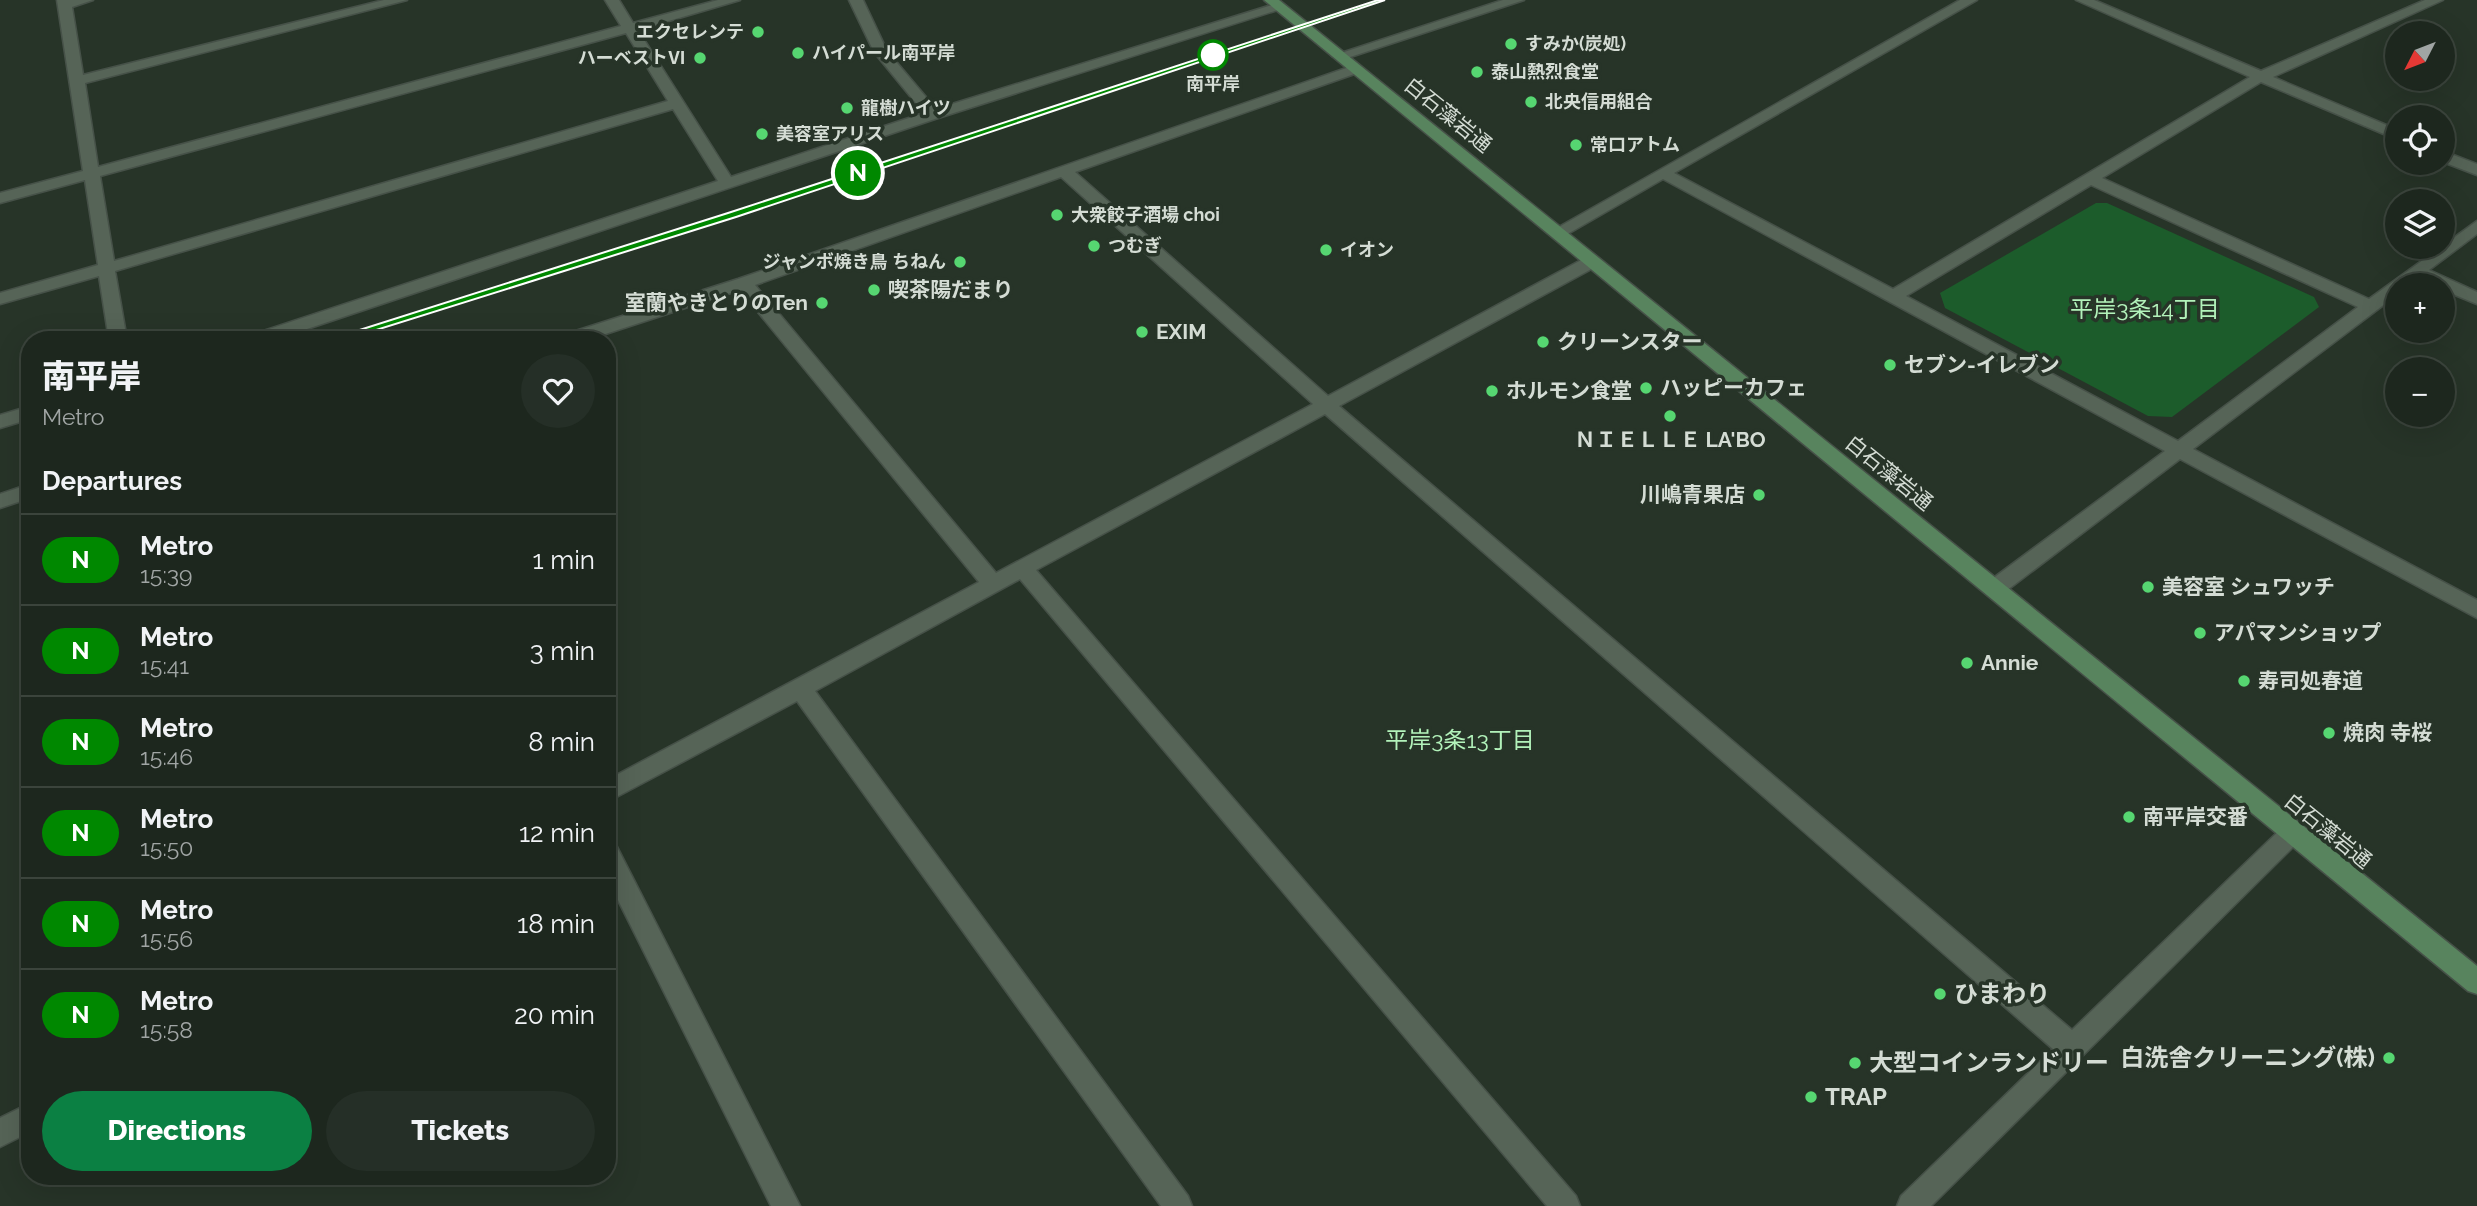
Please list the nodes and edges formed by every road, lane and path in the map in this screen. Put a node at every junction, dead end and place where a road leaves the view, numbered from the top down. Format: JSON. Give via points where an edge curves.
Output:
{"nodes":[{"id":1,"x":86,"y":0,"type":"edge"},
{"id":2,"x":400,"y":0,"type":"edge"},
{"id":3,"x":612,"y":0,"type":"edge"},
{"id":4,"x":733,"y":0,"type":"edge"},
{"id":5,"x":856,"y":0,"type":"edge"},
{"id":6,"x":1517,"y":0,"type":"edge"},
{"id":7,"x":1970,"y":0,"type":"edge"},
{"id":8,"x":2083,"y":0,"type":"edge"},
{"id":9,"x":2436,"y":0,"type":"edge"},
{"id":10,"x":65,"y":2,"type":"edge"},
{"id":11,"x":1275,"y":4,"type":"edge"},
{"id":12,"x":630,"y":27,"type":"junction"},
{"id":13,"x":1339,"y":56,"type":"junction"},
{"id":14,"x":1355,"y":69,"type":"junction"},
{"id":15,"x":2260,"y":77,"type":"junction"},
{"id":16,"x":77,"y":81,"type":"junction"},
{"id":17,"x":677,"y":103,"type":"junction"},
{"id":18,"x":933,"y":115,"type":"junction"},
{"id":19,"x":2385,"y":130,"type":"edge"},
{"id":20,"x":2455,"y":161,"type":"edge"},
{"id":21,"x":2477,"y":170,"type":"edge"},
{"id":22,"x":93,"y":173,"type":"junction"},
{"id":23,"x":1066,"y":173,"type":"junction"},
{"id":24,"x":1663,"y":173,"type":"junction"},
{"id":25,"x":2089,"y":178,"type":"junction"},
{"id":26,"x":729,"y":185,"type":"junction"},
{"id":27,"x":0,"y":198,"type":"edge"},
{"id":28,"x":2477,"y":226,"type":"edge"},
{"id":29,"x":1558,"y":232,"type":"junction"},
{"id":30,"x":1591,"y":262,"type":"junction"},
{"id":31,"x":108,"y":267,"type":"junction"},
{"id":32,"x":2416,"y":271,"type":"junction"},
{"id":33,"x":744,"y":283,"type":"junction"},
{"id":34,"x":1892,"y":298,"type":"junction"},
{"id":35,"x":0,"y":299,"type":"edge"},
{"id":36,"x":2477,"y":299,"type":"edge"},
{"id":37,"x":2370,"y":306,"type":"junction"},
{"id":38,"x":117,"y":331,"type":"edge"},
{"id":39,"x":282,"y":331,"type":"edge"},
{"id":40,"x":594,"y":331,"type":"edge"},
{"id":41,"x":1324,"y":403,"type":"junction"},
{"id":42,"x":21,"y":415,"type":"edge"},
{"id":43,"x":0,"y":422,"type":"edge"},
{"id":44,"x":2180,"y":451,"type":"junction"},
{"id":45,"x":21,"y":494,"type":"edge"},
{"id":46,"x":0,"y":501,"type":"edge"},
{"id":47,"x":1023,"y":569,"type":"junction"},
{"id":48,"x":993,"y":584,"type":"junction"},
{"id":49,"x":1996,"y":589,"type":"junction"},
{"id":50,"x":2477,"y":610,"type":"edge"},
{"id":51,"x":800,"y":688,"type":"junction"},
{"id":52,"x":616,"y":787,"type":"edge"},
{"id":53,"x":2293,"y":832,"type":"junction"},
{"id":54,"x":616,"y":871,"type":"edge"},
{"id":55,"x":2477,"y":982,"type":"edge"},
{"id":56,"x":2071,"y":1047,"type":"junction"},
{"id":57,"x":21,"y":1121,"type":"edge"},
{"id":58,"x":0,"y":1133,"type":"edge"},
{"id":59,"x":786,"y":1206,"type":"edge"},
{"id":60,"x":1178,"y":1206,"type":"edge"},
{"id":61,"x":1566,"y":1206,"type":"edge"},
{"id":62,"x":1911,"y":1206,"type":"edge"}],
"edges":[{"from":1,"to":10,"type":"street"},
{"from":2,"to":16,"type":"street"},
{"from":3,"to":12,"type":"street"},
{"from":4,"to":12,"type":"street"},
{"from":5,"to":18,"type":"street","via":[[881,52]]},
{"from":6,"to":13,"type":"street"},
{"from":7,"to":24,"type":"street"},
{"from":8,"to":15,"type":"street"},
{"from":9,"to":15,"type":"street"},
{"from":10,"to":16,"type":"street"},
{"from":11,"to":13,"type":"main road","name":"白石藻岩通"},
{"from":11,"to":18,"type":"street"},
{"from":12,"to":17,"type":"street"},
{"from":12,"to":22,"type":"street"},
{"from":13,"to":14,"type":"main road","name":"白石藻岩通"},
{"from":14,"to":23,"type":"street"},
{"from":14,"to":29,"type":"main road","name":"白石藻岩通"},
{"from":15,"to":19,"type":"street"},
{"from":15,"to":25,"type":"street"},
{"from":16,"to":22,"type":"street"},
{"from":17,"to":26,"type":"street"},
{"from":17,"to":31,"type":"street"},
{"from":18,"to":26,"type":"street"},
{"from":20,"to":21,"type":"street"},
{"from":22,"to":27,"type":"street"},
{"from":22,"to":31,"type":"street"},
{"from":23,"to":33,"type":"street"},
{"from":23,"to":41,"type":"street"},
{"from":24,"to":29,"type":"street"},
{"from":24,"to":34,"type":"street"},
{"from":25,"to":34,"type":"street"},
{"from":25,"to":37,"type":"street"},
{"from":26,"to":39,"type":"street"},
{"from":28,"to":32,"type":"street"},
{"from":29,"to":30,"type":"main road","name":"白石藻岩通"},
{"from":30,"to":41,"type":"street"},
{"from":30,"to":49,"type":"main road","name":"白石藻岩通"},
{"from":31,"to":35,"type":"street"},
{"from":31,"to":38,"type":"street"},
{"from":32,"to":36,"type":"street"},
{"from":32,"to":37,"type":"street"},
{"from":33,"to":40,"type":"street"},
{"from":33,"to":48,"type":"street"},
{"from":34,"to":44,"type":"street"},
{"from":37,"to":44,"type":"street"},
{"from":41,"to":47,"type":"street"},
{"from":41,"to":56,"type":"street"},
{"from":42,"to":43,"type":"street"},
{"from":44,"to":49,"type":"street"},
{"from":44,"to":50,"type":"street"},
{"from":45,"to":46,"type":"street"},
{"from":47,"to":48,"type":"street"},
{"from":47,"to":61,"type":"street"},
{"from":48,"to":51,"type":"street"},
{"from":49,"to":53,"type":"main road","name":"白石藻岩通"},
{"from":51,"to":52,"type":"street"},
{"from":51,"to":60,"type":"street"},
{"from":53,"to":55,"type":"main road","name":"白石藻岩通"},
{"from":53,"to":56,"type":"street"},
{"from":54,"to":59,"type":"street"},
{"from":56,"to":62,"type":"street"},
{"from":57,"to":58,"type":"street"}]}
